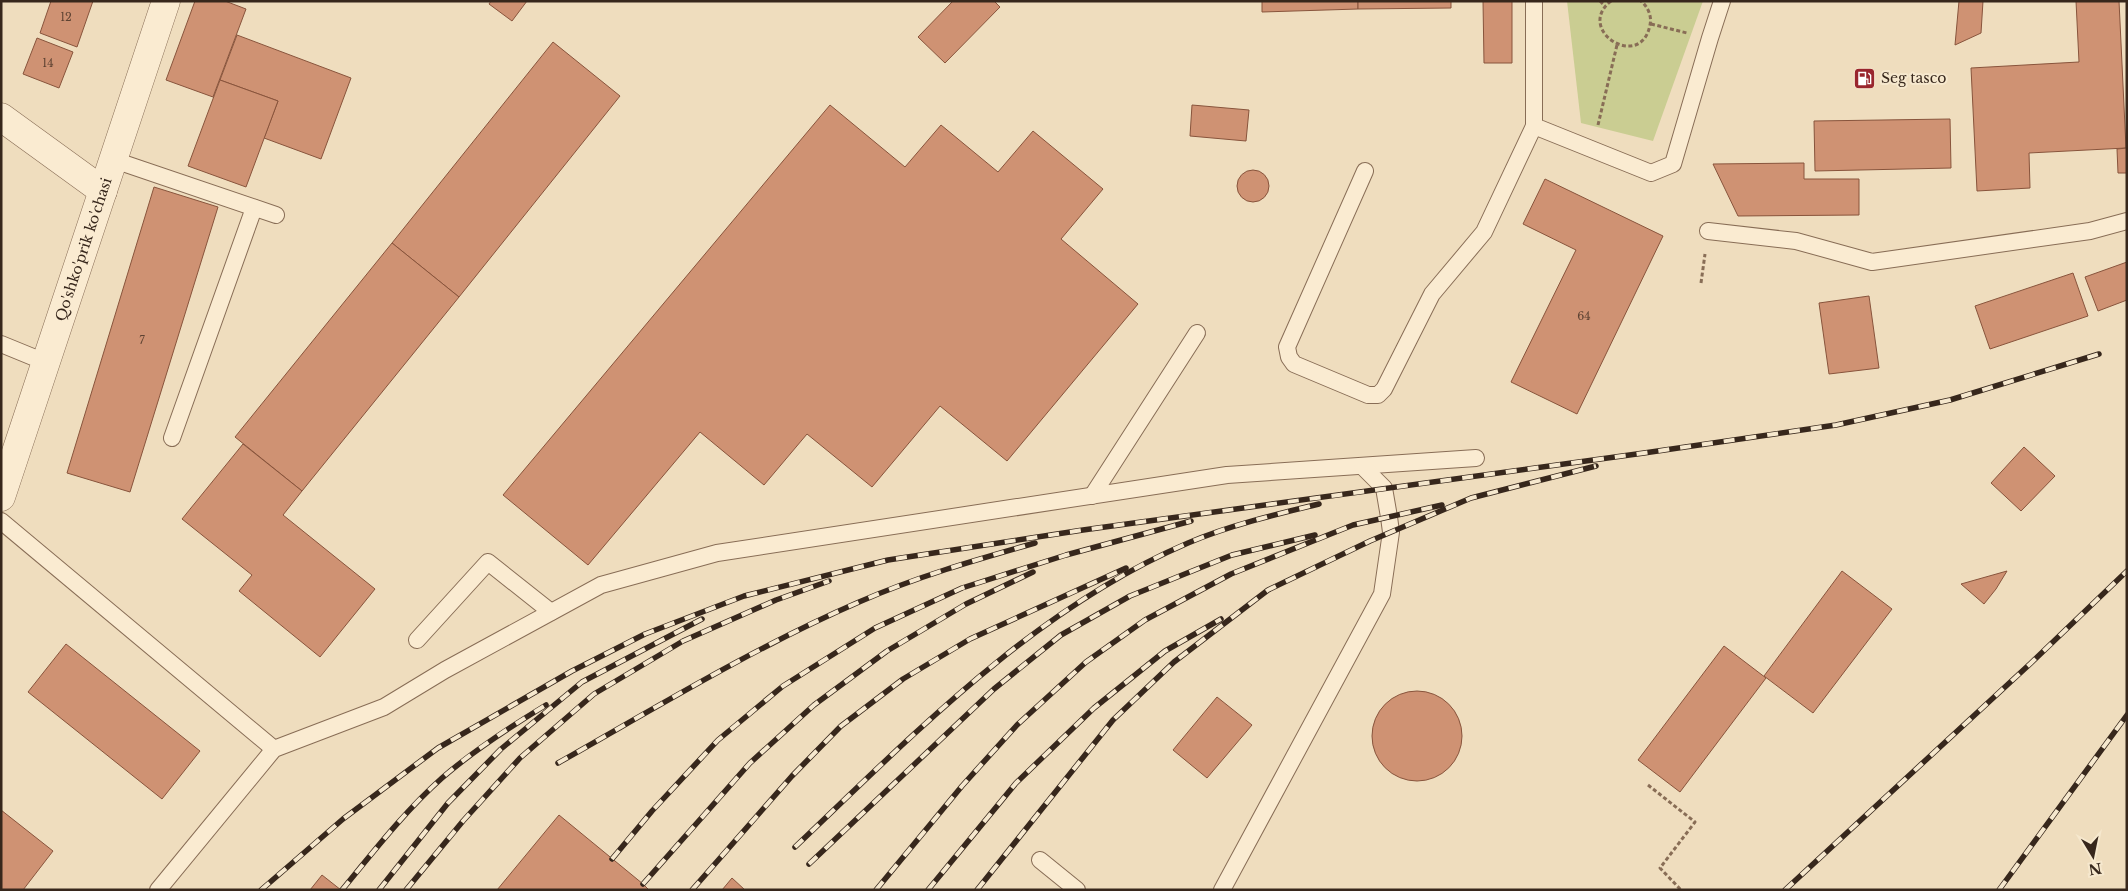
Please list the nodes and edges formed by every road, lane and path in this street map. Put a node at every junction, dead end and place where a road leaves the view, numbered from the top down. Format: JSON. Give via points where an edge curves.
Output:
{"nodes":[{"id":1,"x":166,"y":1,"type":"edge"},
{"id":2,"x":1534,"y":1,"type":"edge"},
{"id":3,"x":1600,"y":1,"type":"edge"},
{"id":4,"x":1611,"y":1,"type":"edge"},
{"id":5,"x":1641,"y":1,"type":"edge"},
{"id":6,"x":1722,"y":1,"type":"edge"},
{"id":7,"x":1606,"y":6,"type":"junction"},
{"id":8,"x":1651,"y":24,"type":"junction"},
{"id":9,"x":1710,"y":38,"type":"junction"},
{"id":10,"x":1618,"y":45,"type":"junction"},
{"id":11,"x":1,"y":117,"type":"edge"},
{"id":12,"x":1534,"y":126,"type":"junction"},
{"id":13,"x":1592,"y":150,"type":"junction"},
{"id":14,"x":114,"y":160,"type":"junction"},
{"id":15,"x":1365,"y":171,"type":"dead end"},
{"id":16,"x":103,"y":190,"type":"junction"},
{"id":17,"x":254,"y":208,"type":"junction"},
{"id":18,"x":276,"y":215,"type":"dead end"},
{"id":19,"x":2127,"y":221,"type":"edge"},
{"id":20,"x":1708,"y":231,"type":"dead end"},
{"id":21,"x":1196,"y":333,"type":"dead end"},
{"id":22,"x":1,"y":344,"type":"edge"},
{"id":23,"x":46,"y":362,"type":"junction"},
{"id":24,"x":172,"y":438,"type":"dead end"},
{"id":25,"x":1476,"y":458,"type":"dead end"},
{"id":26,"x":1362,"y":466,"type":"junction"},
{"id":27,"x":1092,"y":496,"type":"junction"},
{"id":28,"x":1,"y":497,"type":"edge"},
{"id":29,"x":1,"y":521,"type":"edge"},
{"id":30,"x":551,"y":612,"type":"junction"},
{"id":31,"x":417,"y":640,"type":"dead end"},
{"id":32,"x":274,"y":749,"type":"junction"},
{"id":33,"x":1648,"y":785,"type":"dead end"},
{"id":34,"x":1040,"y":860,"type":"dead end"},
{"id":35,"x":158,"y":890,"type":"edge"},
{"id":36,"x":1077,"y":890,"type":"edge"},
{"id":37,"x":1222,"y":890,"type":"edge"},
{"id":38,"x":1681,"y":890,"type":"edge"}],
"edges":[{"from":1,"to":14,"type":"street","name":"Qo'shko'prik ko'chasi"},
{"from":2,"to":12,"type":"lane"},
{"from":3,"to":7,"type":"path"},
{"from":4,"to":7,"type":"path"},
{"from":5,"to":8,"type":"path","via":[[1650,13]]},
{"from":6,"to":9,"type":"lane"},
{"from":7,"to":10,"type":"path","via":[[1601,26],[1608,40]]},
{"from":8,"to":9,"type":"path"},
{"from":8,"to":10,"type":"path","via":[[1640,43]]},
{"from":9,"to":13,"type":"lane","via":[[1673,164],[1651,173]]},
{"from":10,"to":13,"type":"path"},
{"from":11,"to":16,"type":"street"},
{"from":12,"to":13,"type":"lane"},
{"from":12,"to":15,"type":"lane","via":[[1484,232],[1432,294],[1378,395],[1368,395],[1294,364],[1287,347]]},
{"from":14,"to":16,"type":"street","name":"Qo'shko'prik ko'chasi"},
{"from":14,"to":17,"type":"lane"},
{"from":16,"to":23,"type":"street","name":"Qo'shko'prik ko'chasi"},
{"from":17,"to":18,"type":"lane"},
{"from":17,"to":24,"type":"lane"},
{"from":19,"to":20,"type":"lane","via":[[2090,231],[1872,262],[1796,241]]},
{"from":21,"to":27,"type":"lane"},
{"from":22,"to":23,"type":"lane"},
{"from":23,"to":28,"type":"street","name":"Qo'shko'prik ko'chasi"},
{"from":25,"to":26,"type":"lane"},
{"from":26,"to":27,"type":"lane","via":[[1227,475]]},
{"from":26,"to":37,"type":"lane","via":[[1384,488],[1388,507],[1391,532],[1382,594]]},
{"from":27,"to":30,"type":"lane","via":[[717,553],[601,585]]},
{"from":29,"to":32,"type":"lane"},
{"from":30,"to":31,"type":"lane","via":[[488,562]]},
{"from":30,"to":32,"type":"lane","via":[[384,707]]},
{"from":32,"to":35,"type":"lane"},
{"from":33,"to":38,"type":"path","via":[[1695,822],[1660,868]]},
{"from":34,"to":36,"type":"lane"}]}
